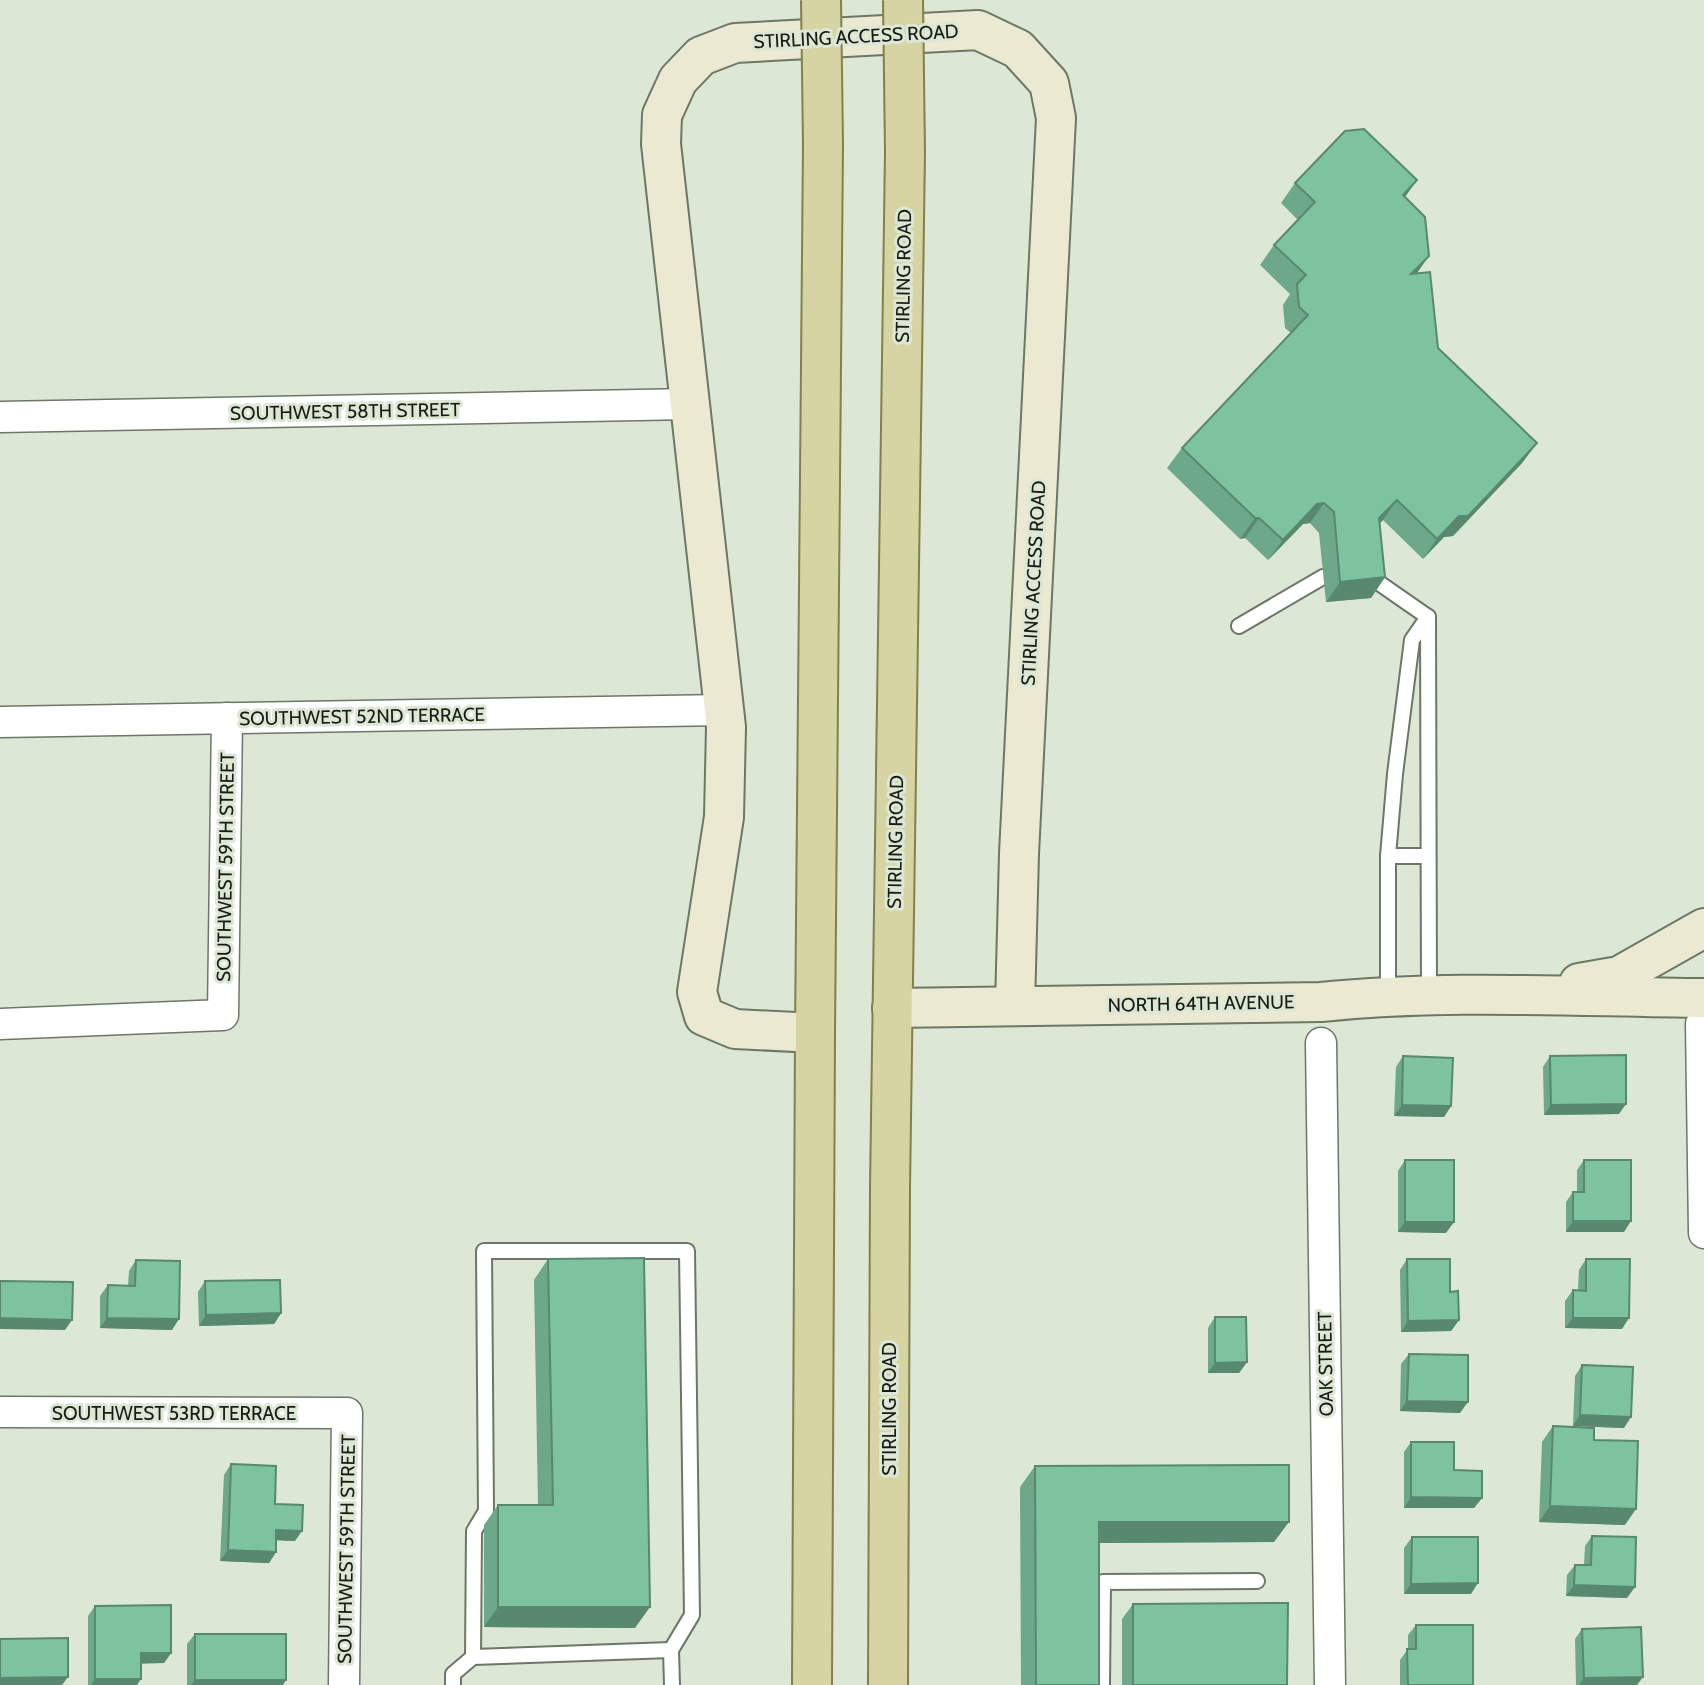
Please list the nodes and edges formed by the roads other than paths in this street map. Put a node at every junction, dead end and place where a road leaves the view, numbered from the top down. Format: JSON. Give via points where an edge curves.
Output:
{"nodes":[{"id":1,"x":821,"y":0,"type":"edge"},
{"id":2,"x":903,"y":0,"type":"edge"},
{"id":3,"x":690,"y":404,"type":"junction"},
{"id":4,"x":0,"y":417,"type":"edge"},
{"id":5,"x":1369,"y":576,"type":"edge"},
{"id":6,"x":1324,"y":577,"type":"dead end"},
{"id":7,"x":1428,"y":617,"type":"junction"},
{"id":8,"x":1239,"y":626,"type":"dead end"},
{"id":9,"x":724,"y":710,"type":"junction"},
{"id":10,"x":227,"y":718,"type":"junction"},
{"id":11,"x":0,"y":722,"type":"edge"},
{"id":12,"x":1388,"y":856,"type":"junction"},
{"id":13,"x":1428,"y":856,"type":"junction"},
{"id":14,"x":1704,"y":928,"type":"edge"},
{"id":15,"x":1388,"y":995,"type":"junction"},
{"id":16,"x":1429,"y":995,"type":"junction"},
{"id":17,"x":1508,"y":996,"type":"junction"},
{"id":18,"x":1015,"y":1006,"type":"junction"},
{"id":19,"x":892,"y":1008,"type":"junction"},
{"id":20,"x":1703,"y":1015,"type":"edge"},
{"id":21,"x":0,"y":1024,"type":"edge"},
{"id":22,"x":815,"y":1033,"type":"junction"},
{"id":23,"x":1321,"y":1043,"type":"dead end"},
{"id":24,"x":1704,"y":1233,"type":"edge"},
{"id":25,"x":0,"y":1412,"type":"edge"},
{"id":26,"x":347,"y":1413,"type":"joint"},
{"id":27,"x":1256,"y":1581,"type":"dead end"},
{"id":28,"x":671,"y":1650,"type":"junction"},
{"id":29,"x":473,"y":1657,"type":"junction"},
{"id":30,"x":344,"y":1685,"type":"edge"},
{"id":31,"x":453,"y":1685,"type":"edge"},
{"id":32,"x":672,"y":1685,"type":"edge"},
{"id":33,"x":812,"y":1685,"type":"edge"},
{"id":34,"x":888,"y":1685,"type":"edge"},
{"id":35,"x":1102,"y":1685,"type":"edge"},
{"id":36,"x":1329,"y":1685,"type":"edge"}],
"edges":[{"from":1,"to":22,"type":"main road","bridge":true},
{"from":2,"to":19,"type":"main road","name":"STIRLING ROAD","bridge":true,"via":[[905,152]]},
{"from":3,"to":4,"type":"street","name":"SOUTHWEST 58TH STREET"},
{"from":3,"to":9,"type":"street","name":"STIRLING ACCESS ROAD"},
{"from":3,"to":18,"type":"street","name":"STIRLING ACCESS ROAD","via":[[661,144],[662,115],[678,80],[701,56],[735,43],[978,30],[1018,49],[1049,83],[1056,118]]},
{"from":5,"to":7,"type":"lane"},
{"from":6,"to":8,"type":"lane"},
{"from":7,"to":12,"type":"lane","via":[[1412,640]]},
{"from":7,"to":13,"type":"lane"},
{"from":9,"to":10,"type":"street","name":"SOUTHWEST 52ND TERRACE"},
{"from":9,"to":22,"type":"street","name":"STIRLING ACCESS ROAD","via":[[724,817],[697,992],[704,1016],[735,1029]]},
{"from":10,"to":11,"type":"street","name":"SOUTHWEST 52ND TERRACE"},
{"from":10,"to":21,"type":"street","name":"SOUTHWEST 59TH STREET","via":[[223,1015]]},
{"from":12,"to":13,"type":"lane"},
{"from":12,"to":15,"type":"lane"},
{"from":13,"to":16,"type":"lane"},
{"from":14,"to":17,"type":"street","name":"NORTH 64TH AVENUE","via":[[1619,976]]},
{"from":15,"to":16,"type":"street","name":"NORTH 64TH AVENUE"},
{"from":15,"to":18,"type":"street","name":"NORTH 64TH AVENUE","via":[[1321,1002]]},
{"from":16,"to":17,"type":"street","name":"NORTH 64TH AVENUE"},
{"from":17,"to":20,"type":"street","name":"NORTH 64TH AVENUE"},
{"from":18,"to":19,"type":"street","name":"NORTH 64TH AVENUE"},
{"from":19,"to":34,"type":"main road","name":"STIRLING ROAD"},
{"from":20,"to":24,"type":"street"},
{"from":22,"to":33,"type":"main road"},
{"from":23,"to":36,"type":"street","name":"OAK STREET"},
{"from":25,"to":26,"type":"street","name":"SOUTHWEST 53RD TERRACE"},
{"from":26,"to":30,"type":"street","name":"SOUTHWEST 59TH STREET"},
{"from":27,"to":35,"type":"lane","via":[[1103,1582]]},
{"from":28,"to":29,"type":"lane"},
{"from":28,"to":29,"type":"lane","via":[[692,1615],[687,1251],[484,1251],[486,1511],[474,1531]]},
{"from":28,"to":32,"type":"lane"},
{"from":29,"to":31,"type":"lane","via":[[453,1674]]}]}
